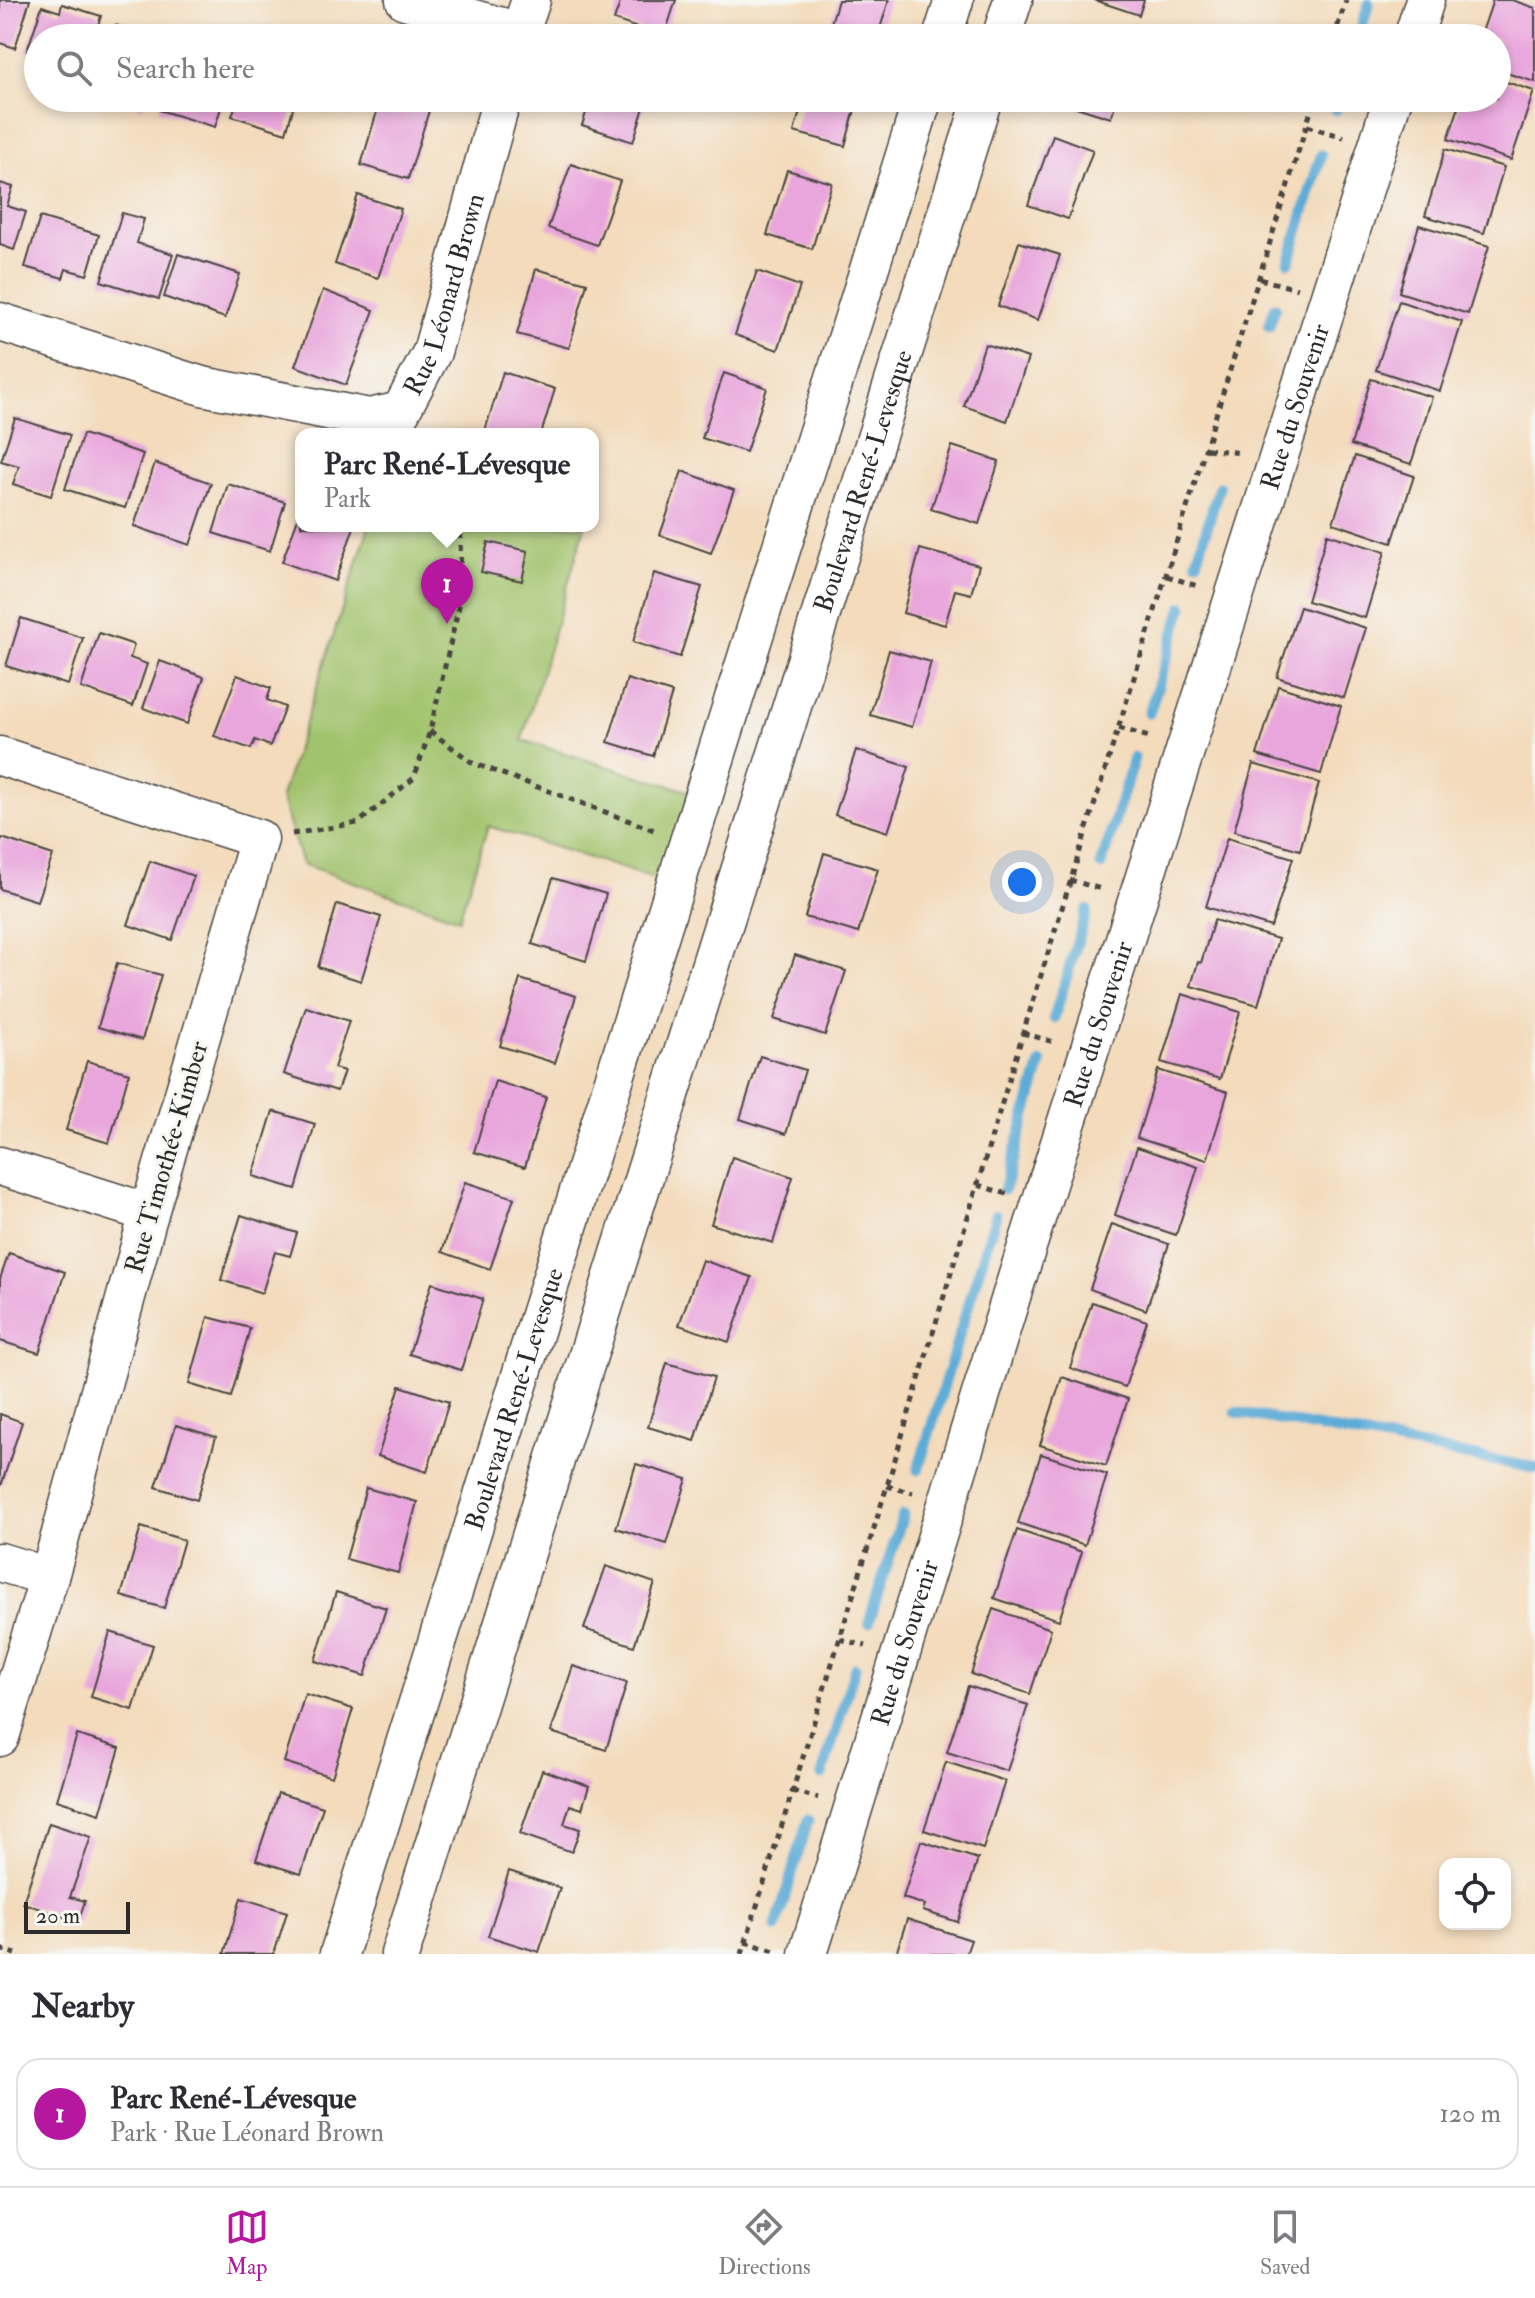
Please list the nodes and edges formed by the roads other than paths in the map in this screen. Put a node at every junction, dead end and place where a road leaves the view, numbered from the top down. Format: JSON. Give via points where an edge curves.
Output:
{"nodes":[{"id":1,"x":405,"y":0,"type":"edge"},
{"id":2,"x":954,"y":0,"type":"edge"},
{"id":3,"x":1013,"y":0,"type":"edge"},
{"id":4,"x":1425,"y":0,"type":"edge"},
{"id":5,"x":523,"y":23,"type":"edge"},
{"id":6,"x":946,"y":24,"type":"edge"},
{"id":7,"x":1005,"y":24,"type":"edge"},
{"id":8,"x":1417,"y":24,"type":"edge"},
{"id":9,"x":498,"y":112,"type":"edge"},
{"id":10,"x":919,"y":112,"type":"edge"},
{"id":11,"x":979,"y":112,"type":"edge"},
{"id":12,"x":1389,"y":112,"type":"edge"},
{"id":13,"x":0,"y":322,"type":"edge"},
{"id":14,"x":0,"y":756,"type":"edge"},
{"id":15,"x":689,"y":843,"type":"junction"},
{"id":16,"x":743,"y":863,"type":"junction"},
{"id":17,"x":0,"y":1166,"type":"edge"},
{"id":18,"x":149,"y":1213,"type":"junction"},
{"id":19,"x":0,"y":1562,"type":"edge"},
{"id":20,"x":49,"y":1577,"type":"junction"},
{"id":21,"x":0,"y":1737,"type":"edge"},
{"id":22,"x":339,"y":1954,"type":"edge"},
{"id":23,"x":400,"y":1954,"type":"edge"},
{"id":24,"x":808,"y":1954,"type":"edge"}],
"edges":[{"from":1,"to":5,"type":"street"},
{"from":2,"to":6,"type":"street"},
{"from":3,"to":7,"type":"street"},
{"from":4,"to":8,"type":"street"},
{"from":9,"to":13,"type":"street","name":"Rue Léonard Brown","via":[[432,352],[401,411],[369,418],[202,386]]},
{"from":10,"to":15,"type":"street","name":"Boulevard René-Levesque"},
{"from":11,"to":16,"type":"street","name":"Boulevard René-Levesque"},
{"from":12,"to":24,"type":"street","name":"Rue du Souvenir","via":[[1023,1257]]},
{"from":14,"to":18,"type":"street","name":"Rue Timothée-Kimber","via":[[259,839]]},
{"from":15,"to":16,"type":"street"},
{"from":15,"to":22,"type":"street","name":"Boulevard René-Levesque"},
{"from":16,"to":23,"type":"street","name":"Boulevard René-Levesque"},
{"from":17,"to":18,"type":"street"},
{"from":18,"to":20,"type":"street","name":"Rue Timothée-Kimber"},
{"from":19,"to":20,"type":"street"},
{"from":20,"to":21,"type":"street","name":"Rue Timothée-Kimber"}]}
